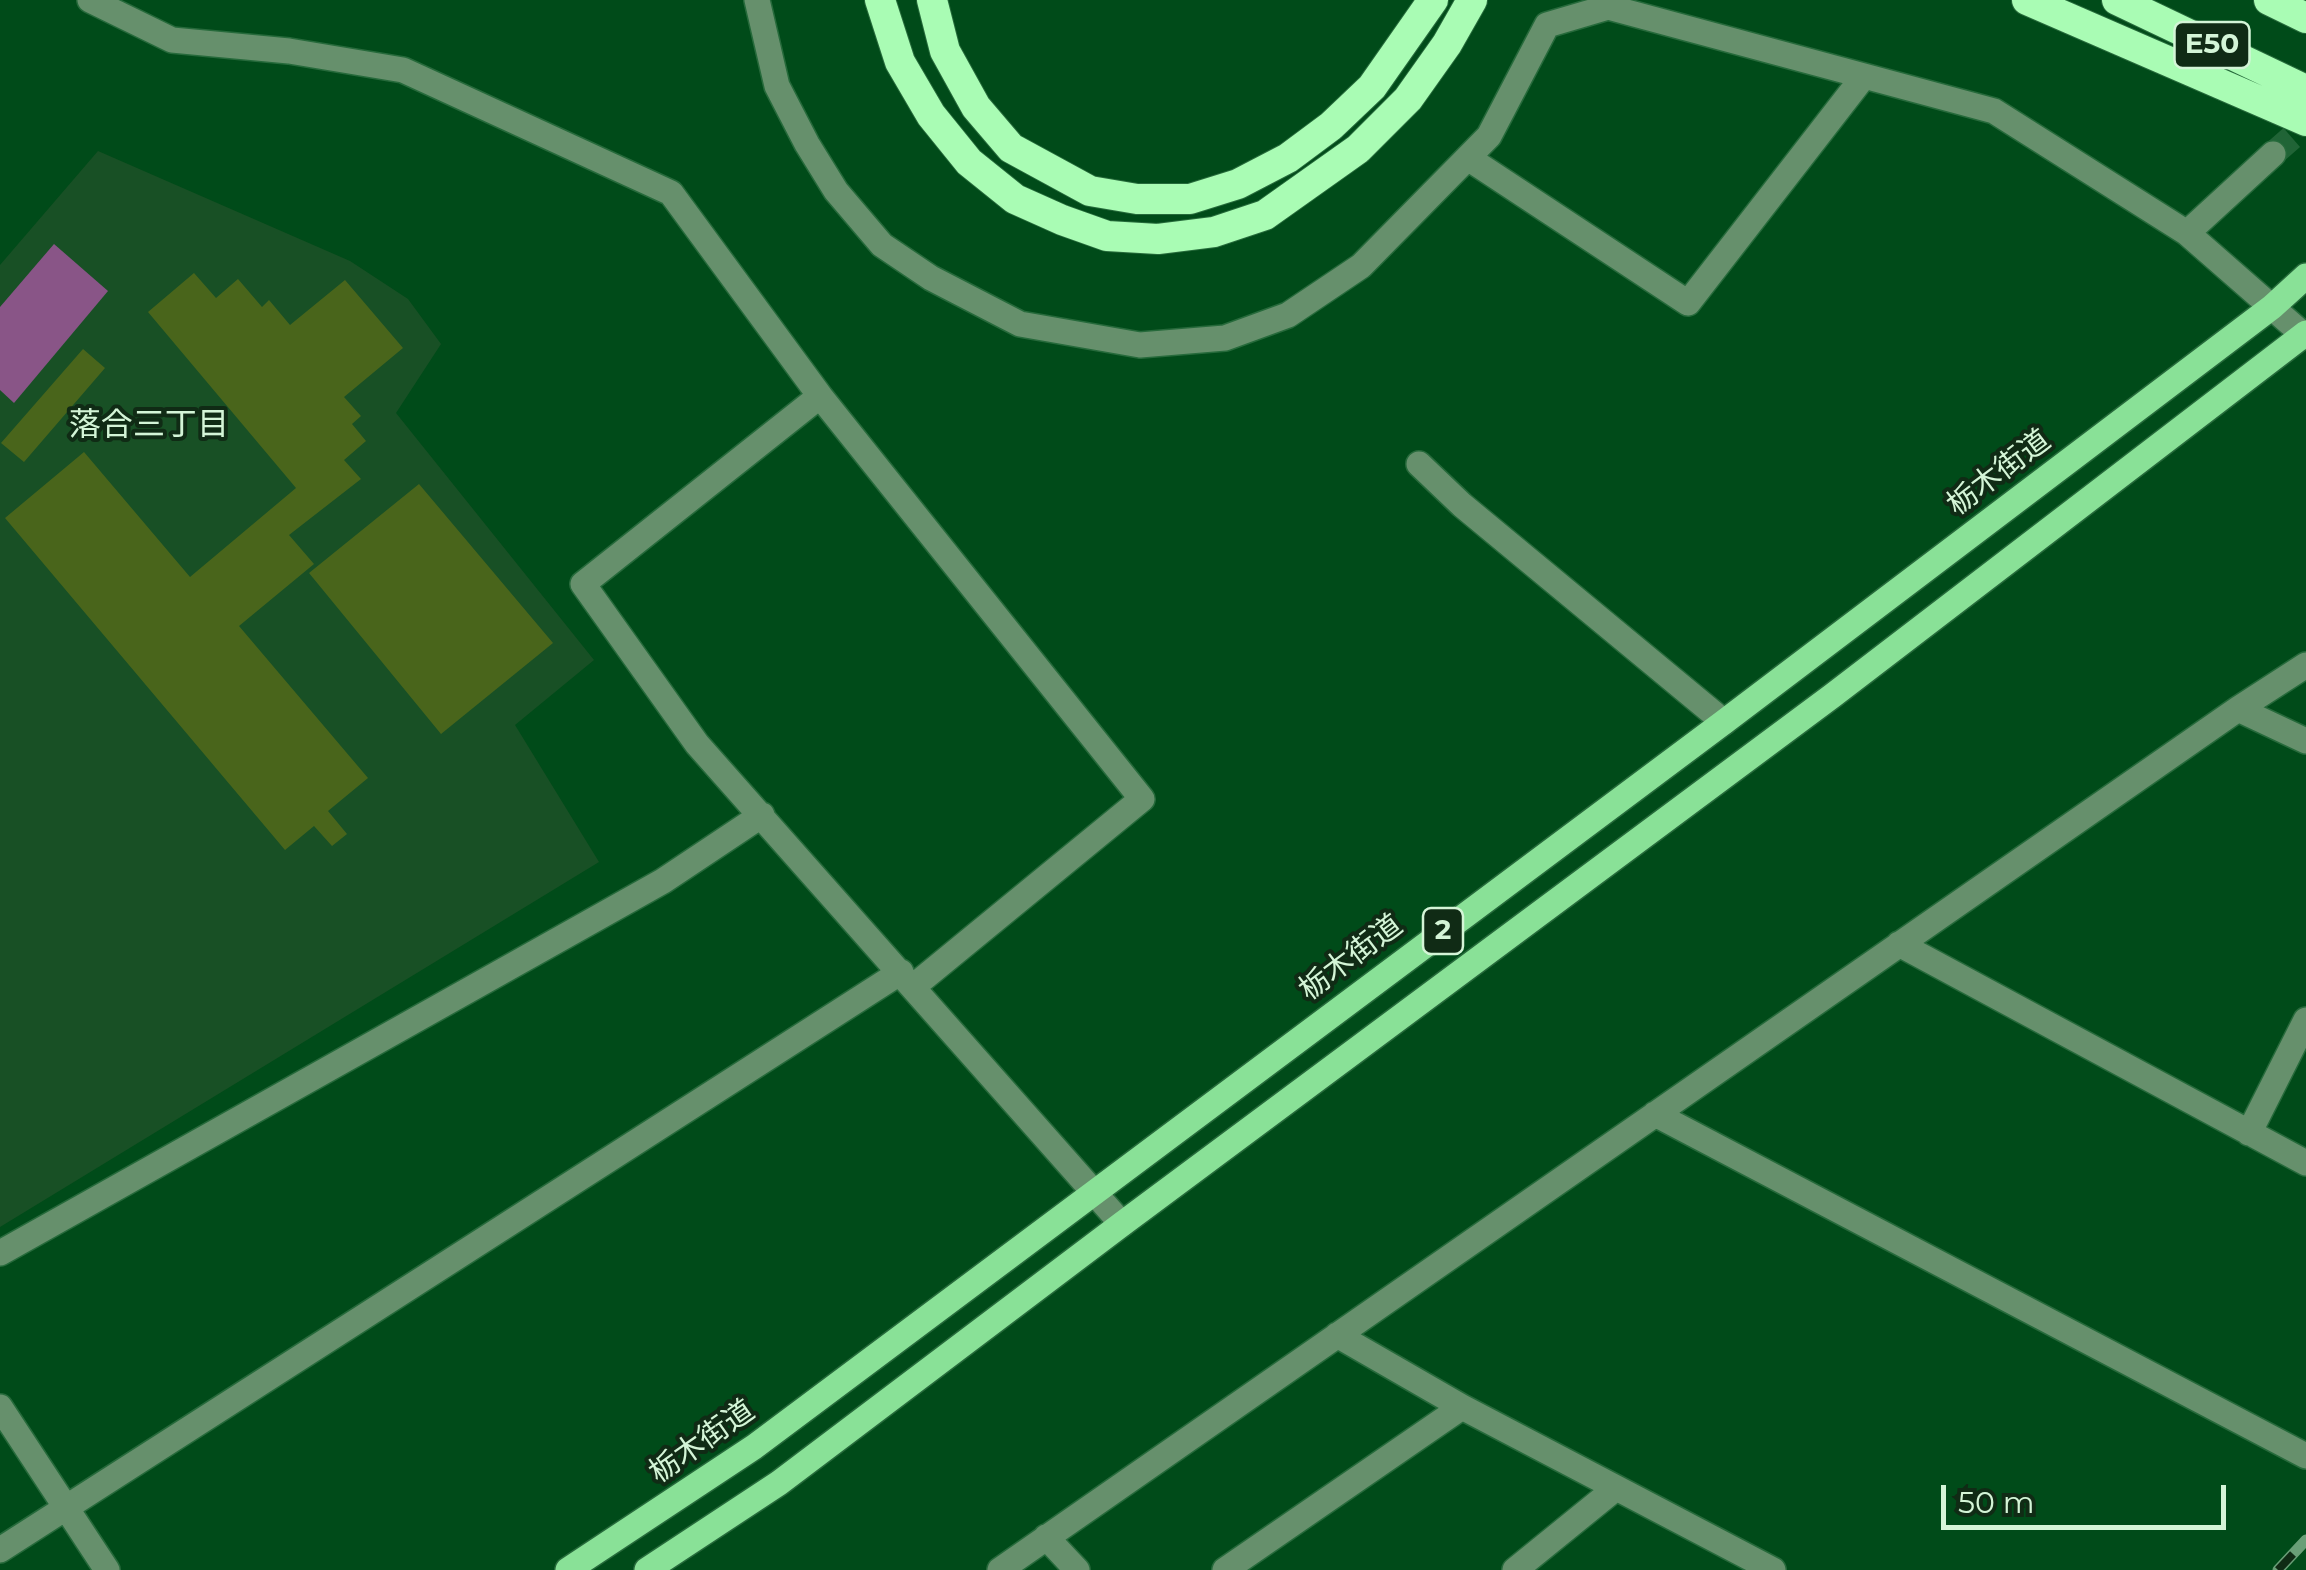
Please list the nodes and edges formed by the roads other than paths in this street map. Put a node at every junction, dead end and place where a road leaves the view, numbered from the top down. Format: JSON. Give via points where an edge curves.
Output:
{"nodes":[{"id":1,"x":90,"y":0,"type":"edge"},
{"id":2,"x":757,"y":0,"type":"edge"},
{"id":3,"x":880,"y":0,"type":"edge"},
{"id":4,"x":932,"y":0,"type":"edge"},
{"id":5,"x":1433,"y":0,"type":"edge"},
{"id":6,"x":1472,"y":0,"type":"edge"},
{"id":7,"x":2028,"y":0,"type":"edge"},
{"id":8,"x":2117,"y":0,"type":"edge"},
{"id":9,"x":2269,"y":0,"type":"edge"},
{"id":10,"x":2306,"y":18,"type":"edge"},
{"id":11,"x":1864,"y":76,"type":"junction"},
{"id":12,"x":2306,"y":90,"type":"edge"},
{"id":13,"x":2306,"y":121,"type":"edge"},
{"id":14,"x":2273,"y":154,"type":"tunnel mouth"},
{"id":15,"x":1468,"y":158,"type":"junction"},
{"id":16,"x":2187,"y":233,"type":"junction"},
{"id":17,"x":2306,"y":276,"type":"edge"},
{"id":18,"x":2272,"y":307,"type":"junction"},
{"id":19,"x":2305,"y":335,"type":"edge"},
{"id":20,"x":820,"y":396,"type":"junction"},
{"id":21,"x":1419,"y":464,"type":"dead end"},
{"id":22,"x":2306,"y":666,"type":"edge"},
{"id":23,"x":2238,"y":709,"type":"junction"},
{"id":24,"x":1724,"y":722,"type":"junction"},
{"id":25,"x":2306,"y":740,"type":"edge"},
{"id":26,"x":762,"y":815,"type":"junction"},
{"id":27,"x":1899,"y":944,"type":"junction"},
{"id":28,"x":907,"y":979,"type":"junction"},
{"id":29,"x":2306,"y":1020,"type":"edge"},
{"id":30,"x":1654,"y":1114,"type":"junction"},
{"id":31,"x":2249,"y":1133,"type":"junction"},
{"id":32,"x":2306,"y":1163,"type":"edge"},
{"id":33,"x":1094,"y":1190,"type":"junction"},
{"id":34,"x":1122,"y":1224,"type":"junction"},
{"id":35,"x":0,"y":1253,"type":"edge"},
{"id":36,"x":1337,"y":1335,"type":"junction"},
{"id":37,"x":0,"y":1407,"type":"edge"},
{"id":38,"x":1462,"y":1407,"type":"junction"},
{"id":39,"x":2306,"y":1456,"type":"edge"},
{"id":40,"x":1616,"y":1488,"type":"junction"},
{"id":41,"x":68,"y":1509,"type":"junction"},
{"id":42,"x":1046,"y":1537,"type":"junction"},
{"id":43,"x":0,"y":1550,"type":"edge"},
{"id":44,"x":108,"y":1570,"type":"edge"},
{"id":45,"x":568,"y":1570,"type":"edge"},
{"id":46,"x":647,"y":1570,"type":"edge"},
{"id":47,"x":1000,"y":1570,"type":"edge"},
{"id":48,"x":1076,"y":1570,"type":"edge"},
{"id":49,"x":1226,"y":1570,"type":"edge"},
{"id":50,"x":1515,"y":1570,"type":"edge"},
{"id":51,"x":1773,"y":1570,"type":"edge"}],
"edges":[{"from":1,"to":20,"type":"street","via":[[172,40],[403,70],[671,193]]},
{"from":2,"to":15,"type":"street","via":[[777,86],[836,191],[882,245],[1020,324],[1140,346],[1225,338],[1272,321],[1361,266]]},
{"from":3,"to":6,"type":"highway","via":[[900,62],[969,162],[1015,199],[1062,220],[1107,236],[1158,239],[1214,232],[1264,215],[1358,150],[1408,98]]},
{"from":4,"to":5,"type":"highway","via":[[945,51],[976,107],[1011,148],[1090,191],[1137,199],[1190,199],[1288,158],[1372,88]]},
{"from":7,"to":13,"type":"highway"},
{"from":8,"to":12,"type":"highway","number":"E50"},
{"from":9,"to":10,"type":"highway","number":"E50"},
{"from":11,"to":15,"type":"street","via":[[1608,7],[1547,25],[1489,136]]},
{"from":11,"to":15,"type":"street","via":[[1688,302]]},
{"from":11,"to":16,"type":"street","via":[[1994,111]]},
{"from":14,"to":16,"type":"street"},
{"from":16,"to":18,"type":"street"},
{"from":17,"to":18,"type":"main road","name":"栃木街道","number":"2"},
{"from":18,"to":19,"type":"street"},
{"from":18,"to":24,"type":"main road","name":"栃木街道","number":"2"},
{"from":19,"to":34,"type":"main road","number":"2"},
{"from":20,"to":26,"type":"street","via":[[583,584],[697,744]]},
{"from":20,"to":28,"type":"street","via":[[1142,799]]},
{"from":21,"to":24,"type":"street"},
{"from":22,"to":23,"type":"street"},
{"from":23,"to":25,"type":"street"},
{"from":23,"to":27,"type":"street"},
{"from":24,"to":33,"type":"main road","name":"栃木街道","number":"2"},
{"from":26,"to":28,"type":"street"},
{"from":26,"to":35,"type":"street","via":[[662,881]]},
{"from":27,"to":30,"type":"street"},
{"from":27,"to":31,"type":"street"},
{"from":28,"to":33,"type":"street"},
{"from":28,"to":41,"type":"street"},
{"from":29,"to":31,"type":"street"},
{"from":30,"to":36,"type":"street"},
{"from":30,"to":39,"type":"street"},
{"from":31,"to":32,"type":"street"},
{"from":33,"to":34,"type":"street"},
{"from":33,"to":45,"type":"main road","name":"栃木街道","number":"2","via":[[754,1447]]},
{"from":34,"to":46,"type":"main road","number":"2","via":[[779,1483]]},
{"from":36,"to":38,"type":"street"},
{"from":36,"to":42,"type":"street"},
{"from":37,"to":41,"type":"street"},
{"from":38,"to":40,"type":"street"},
{"from":38,"to":49,"type":"street"},
{"from":40,"to":50,"type":"street"},
{"from":40,"to":51,"type":"street"},
{"from":41,"to":43,"type":"street"},
{"from":41,"to":44,"type":"street"},
{"from":42,"to":47,"type":"street"},
{"from":42,"to":48,"type":"street"}]}
